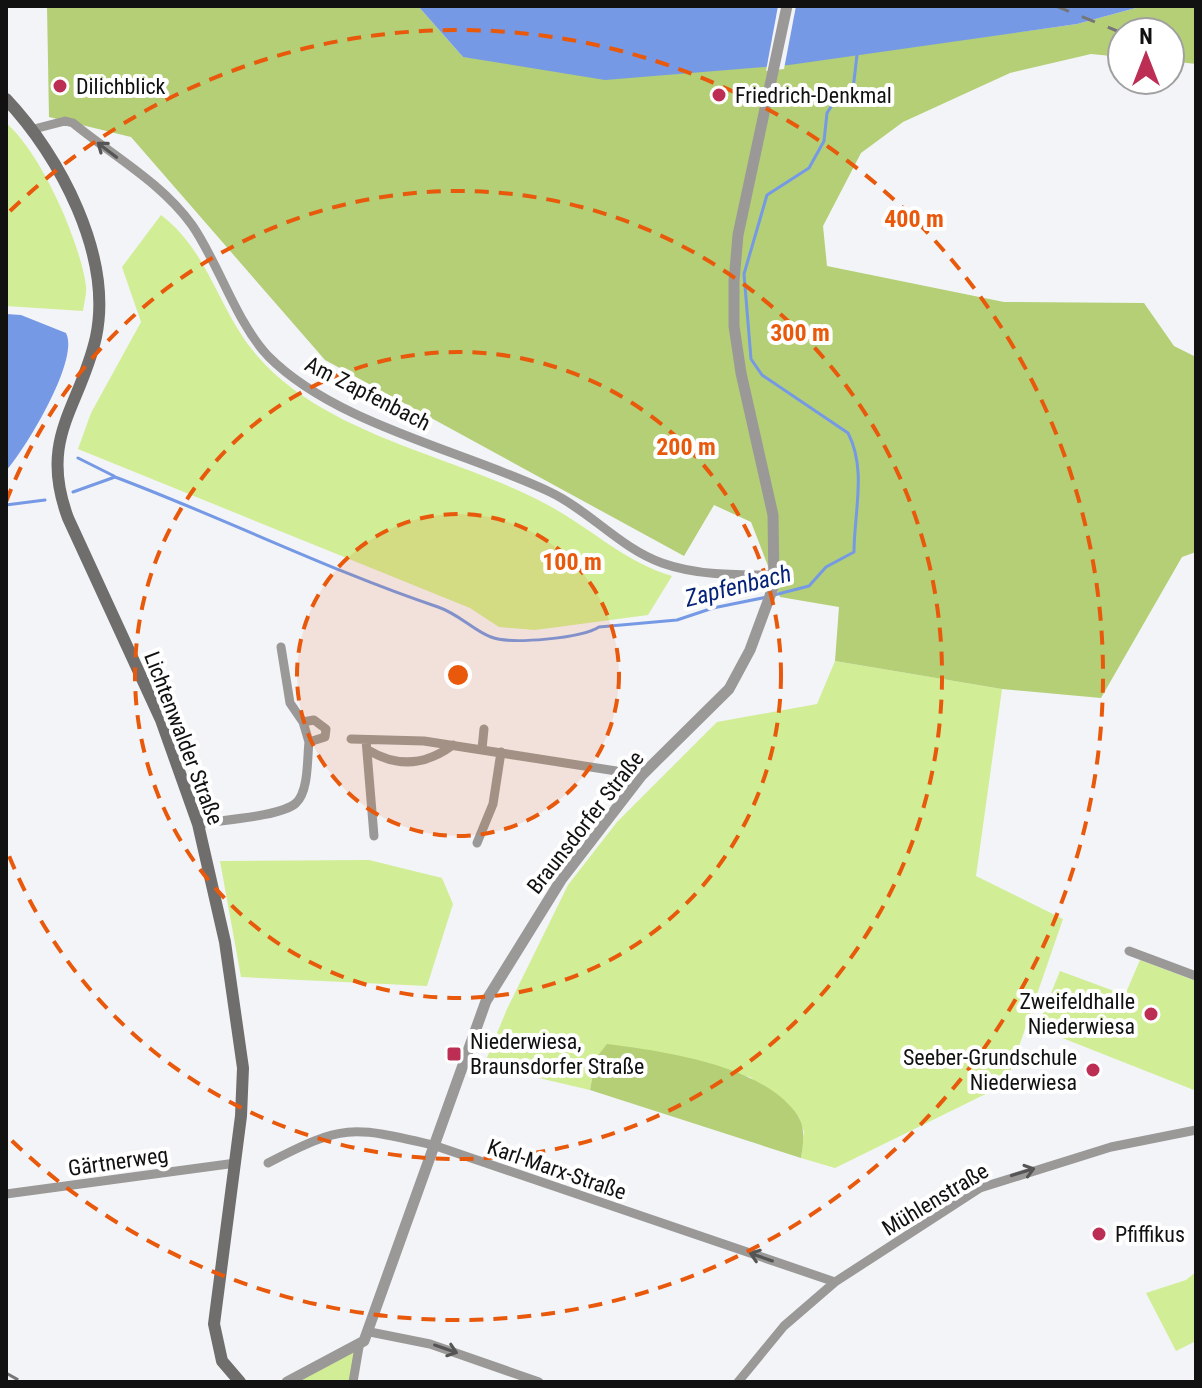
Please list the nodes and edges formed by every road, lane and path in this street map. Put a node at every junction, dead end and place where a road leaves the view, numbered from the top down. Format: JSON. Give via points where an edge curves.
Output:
{"nodes":[{"id":1,"x":787,"y":6,"type":"edge"},
{"id":2,"x":6,"y":99,"type":"edge"},
{"id":3,"x":34,"y":129,"type":"junction"},
{"id":4,"x":775,"y":580,"type":"junction"},
{"id":5,"x":281,"y":647,"type":"dead end"},
{"id":6,"x":303,"y":722,"type":"junction"},
{"id":7,"x":484,"y":729,"type":"dead end"},
{"id":8,"x":351,"y":739,"type":"dead end"},
{"id":9,"x":309,"y":742,"type":"junction"},
{"id":10,"x":367,"y":745,"type":"junction"},
{"id":11,"x":453,"y":745,"type":"junction"},
{"id":12,"x":482,"y":749,"type":"junction"},
{"id":13,"x":501,"y":752,"type":"junction"},
{"id":14,"x":642,"y":775,"type":"junction"},
{"id":15,"x":198,"y":824,"type":"junction"},
{"id":16,"x":374,"y":836,"type":"dead end"},
{"id":17,"x":477,"y":843,"type":"dead end"},
{"id":18,"x":1129,"y":951,"type":"dead end"},
{"id":19,"x":1196,"y":976,"type":"edge"},
{"id":20,"x":1196,"y":1130,"type":"edge"},
{"id":21,"x":433,"y":1145,"type":"junction"},
{"id":22,"x":236,"y":1163,"type":"junction"},
{"id":23,"x":268,"y":1163,"type":"dead end"},
{"id":24,"x":6,"y":1194,"type":"edge"},
{"id":25,"x":835,"y":1282,"type":"junction"},
{"id":26,"x":370,"y":1332,"type":"junction"},
{"id":27,"x":359,"y":1347,"type":"junction"},
{"id":28,"x":240,"y":1382,"type":"edge"},
{"id":29,"x":287,"y":1382,"type":"edge"},
{"id":30,"x":353,"y":1382,"type":"edge"},
{"id":31,"x":539,"y":1382,"type":"edge"},
{"id":32,"x":738,"y":1382,"type":"edge"}],
"edges":[{"from":1,"to":4,"type":"street","name":"Braunsdorfer Straße","via":[[738,235],[733,303],[746,402],[773,515]]},
{"from":2,"to":3,"type":"main road","name":"Lichtenwalder Straße"},
{"from":4,"to":3,"type":"street","name":"Am Zapfenbach","one_way":true,"via":[[694,572],[644,556],[552,493],[384,426],[292,376],[266,354],[212,256],[169,197],[73,123]]},
{"from":3,"to":15,"type":"main road","name":"Lichtenwalder Straße","via":[[77,211],[98,286],[96,335],[61,430],[59,490],[161,720]]},
{"from":4,"to":14,"type":"street","name":"Braunsdorfer Straße","via":[[729,689]]},
{"from":5,"to":6,"type":"street","via":[[290,703]]},
{"from":6,"to":9,"type":"street"},
{"from":6,"to":9,"type":"street","via":[[314,720],[326,729],[325,737]]},
{"from":7,"to":12,"type":"street"},
{"from":8,"to":10,"type":"street"},
{"from":9,"to":15,"type":"street","via":[[297,802],[281,810]]},
{"from":10,"to":11,"type":"street"},
{"from":10,"to":11,"type":"street","via":[[394,760],[423,763]]},
{"from":10,"to":16,"type":"street"},
{"from":11,"to":12,"type":"street"},
{"from":12,"to":13,"type":"street"},
{"from":13,"to":14,"type":"street"},
{"from":13,"to":17,"type":"street","via":[[493,804]]},
{"from":14,"to":21,"type":"street","name":"Braunsdorfer Straße","via":[[561,880],[486,1001]]},
{"from":15,"to":22,"type":"main road","name":"Lichtenwalder Straße","via":[[240,1031],[243,1068]]},
{"from":18,"to":19,"type":"street"},
{"from":25,"to":20,"type":"street","name":"Mühlenstraße","one_way":true,"via":[[980,1188],[1111,1147]]},
{"from":21,"to":23,"type":"street","name":"Karl-Marx-Straße","via":[[366,1130],[346,1131],[322,1135]]},
{"from":25,"to":21,"type":"street","name":"Karl-Marx-Straße","one_way":true},
{"from":21,"to":26,"type":"street","name":"Braunsdorfer Straße"},
{"from":22,"to":24,"type":"street","name":"Gärtnerweg"},
{"from":22,"to":28,"type":"main road","name":"Lichtenwalder Straße","via":[[214,1324],[222,1361]]},
{"from":25,"to":32,"type":"street","name":"Mühlenstraße","via":[[784,1326]]},
{"from":26,"to":27,"type":"street","name":"Braunsdorfer Straße"},
{"from":26,"to":31,"type":"street","one_way":true,"via":[[430,1344]]},
{"from":27,"to":29,"type":"street","name":"Braunsdorfer Straße"},
{"from":27,"to":30,"type":"street","name":"Braunsdorfer Straße"}]}
